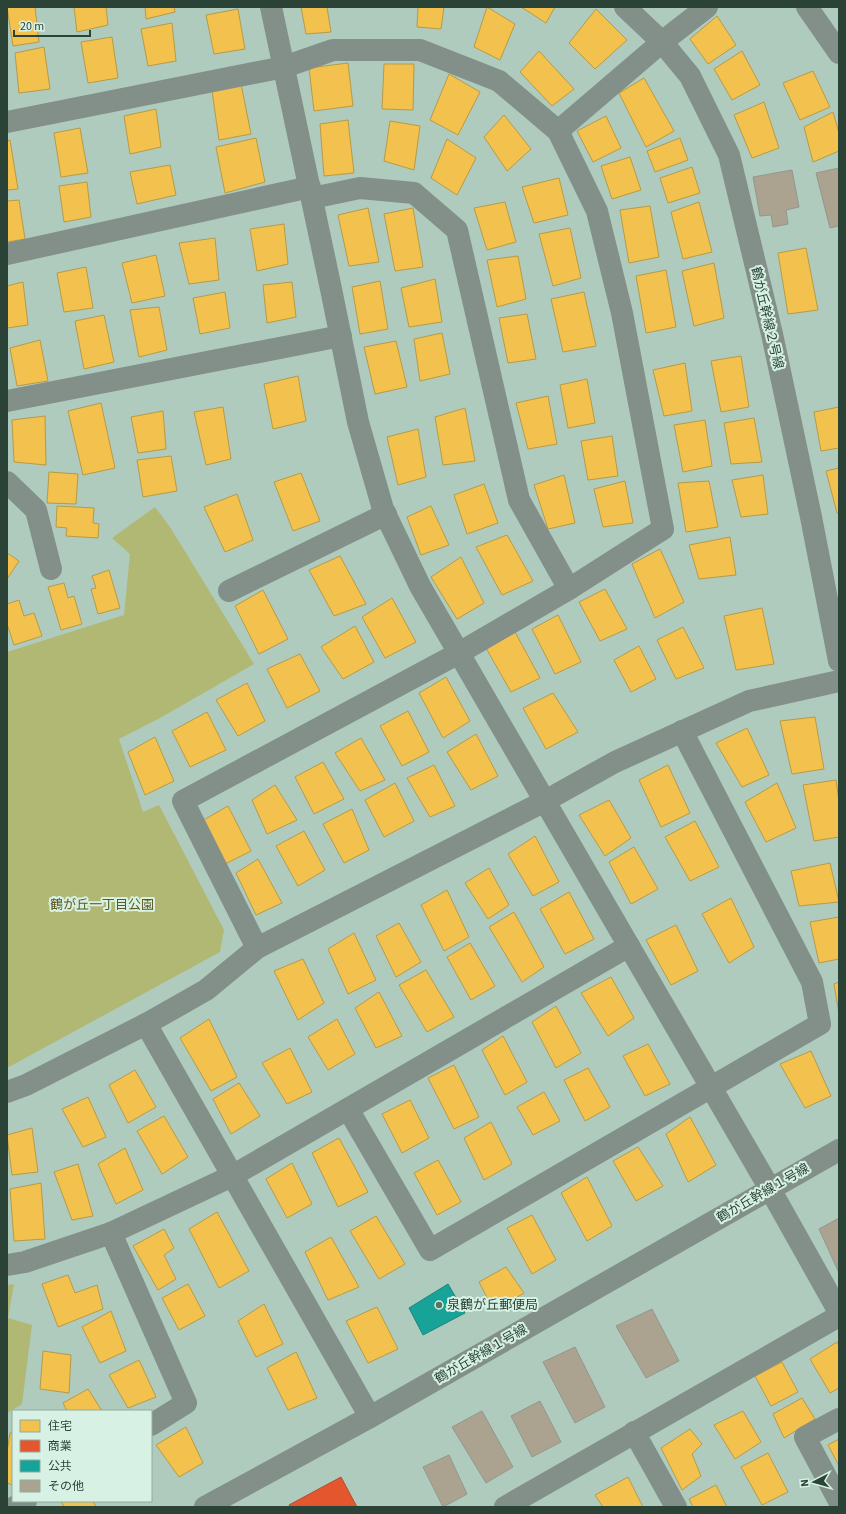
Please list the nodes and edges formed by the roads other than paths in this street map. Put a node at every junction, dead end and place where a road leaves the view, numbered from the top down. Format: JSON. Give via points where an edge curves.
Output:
{"nodes":[{"id":1,"x":271,"y":7,"type":"edge"},
{"id":2,"x":625,"y":7,"type":"edge"},
{"id":3,"x":707,"y":7,"type":"edge"},
{"id":4,"x":807,"y":7,"type":"edge"},
{"id":5,"x":662,"y":42,"type":"junction"},
{"id":6,"x":839,"y":53,"type":"edge"},
{"id":7,"x":284,"y":67,"type":"junction"},
{"id":8,"x":7,"y":122,"type":"edge"},
{"id":9,"x":558,"y":131,"type":"junction"},
{"id":10,"x":311,"y":192,"type":"junction"},
{"id":11,"x":7,"y":254,"type":"edge"},
{"id":12,"x":341,"y":336,"type":"junction"},
{"id":13,"x":7,"y":401,"type":"edge"},
{"id":14,"x":7,"y":482,"type":"edge"},
{"id":15,"x":386,"y":514,"type":"junction"},
{"id":16,"x":51,"y":569,"type":"dead end"},
{"id":17,"x":569,"y":589,"type":"junction"},
{"id":18,"x":229,"y":591,"type":"dead end"},
{"id":19,"x":459,"y":652,"type":"junction"},
{"id":20,"x":839,"y":661,"type":"edge"},
{"id":21,"x":839,"y":681,"type":"edge"},
{"id":22,"x":682,"y":731,"type":"junction"},
{"id":23,"x":545,"y":801,"type":"junction"},
{"id":24,"x":629,"y":946,"type":"junction"},
{"id":25,"x":257,"y":948,"type":"junction"},
{"id":26,"x":146,"y":1024,"type":"junction"},
{"id":27,"x":710,"y":1086,"type":"junction"},
{"id":28,"x":7,"y":1092,"type":"edge"},
{"id":29,"x":348,"y":1109,"type":"junction"},
{"id":30,"x":839,"y":1150,"type":"edge"},
{"id":31,"x":232,"y":1176,"type":"junction"},
{"id":32,"x":770,"y":1189,"type":"junction"},
{"id":33,"x":111,"y":1232,"type":"junction"},
{"id":34,"x":7,"y":1265,"type":"edge"},
{"id":35,"x":839,"y":1312,"type":"edge"},
{"id":36,"x":839,"y":1316,"type":"edge"},
{"id":37,"x":370,"y":1417,"type":"junction"},
{"id":38,"x":839,"y":1419,"type":"edge"},
{"id":39,"x":152,"y":1424,"type":"edge"},
{"id":40,"x":634,"y":1432,"type":"junction"},
{"id":41,"x":839,"y":1501,"type":"edge"},
{"id":42,"x":24,"y":1502,"type":"edge"},
{"id":43,"x":14,"y":1507,"type":"edge"},
{"id":44,"x":205,"y":1507,"type":"edge"},
{"id":45,"x":505,"y":1507,"type":"edge"},
{"id":46,"x":676,"y":1507,"type":"edge"}],
"edges":[{"from":1,"to":7,"type":"street"},
{"from":2,"to":5,"type":"street","name":"鶴が丘幹線２号線"},
{"from":3,"to":5,"type":"street"},
{"from":4,"to":6,"type":"street"},
{"from":5,"to":9,"type":"street"},
{"from":5,"to":20,"type":"street","name":"鶴が丘幹線２号線","via":[[690,76],[728,155],[773,342]]},
{"from":7,"to":8,"type":"street"},
{"from":7,"to":9,"type":"street","via":[[333,50],[420,50],[499,81]]},
{"from":7,"to":10,"type":"street"},
{"from":9,"to":17,"type":"street","via":[[597,211],[622,313],[663,528]]},
{"from":10,"to":11,"type":"street"},
{"from":10,"to":12,"type":"street"},
{"from":10,"to":17,"type":"street","via":[[360,188],[414,193],[457,230],[519,500]]},
{"from":12,"to":13,"type":"street"},
{"from":12,"to":15,"type":"street","via":[[358,422]]},
{"from":14,"to":16,"type":"street","via":[[36,510]]},
{"from":15,"to":18,"type":"street"},
{"from":15,"to":19,"type":"street","via":[[420,586]]},
{"from":17,"to":19,"type":"street"},
{"from":19,"to":23,"type":"street"},
{"from":19,"to":25,"type":"street","via":[[183,801]]},
{"from":21,"to":22,"type":"street","via":[[749,701]]},
{"from":22,"to":23,"type":"street","via":[[615,762]]},
{"from":22,"to":27,"type":"street","via":[[812,982],[820,1024]]},
{"from":23,"to":24,"type":"street"},
{"from":23,"to":25,"type":"street"},
{"from":24,"to":27,"type":"street"},
{"from":24,"to":29,"type":"street"},
{"from":25,"to":26,"type":"street","via":[[206,990]]},
{"from":26,"to":28,"type":"street","via":[[26,1085]]},
{"from":26,"to":31,"type":"street"},
{"from":27,"to":29,"type":"street","via":[[430,1250]]},
{"from":27,"to":32,"type":"street"},
{"from":29,"to":31,"type":"street"},
{"from":30,"to":32,"type":"street","name":"鶴が丘幹線１号線"},
{"from":31,"to":33,"type":"street"},
{"from":31,"to":37,"type":"street"},
{"from":32,"to":35,"type":"street"},
{"from":32,"to":37,"type":"street","name":"鶴が丘幹線１号線"},
{"from":33,"to":34,"type":"street","via":[[24,1262]]},
{"from":33,"to":39,"type":"street","via":[[186,1402]]},
{"from":36,"to":40,"type":"street"},
{"from":37,"to":44,"type":"street","name":"鶴が丘幹線１号線"},
{"from":38,"to":41,"type":"street","via":[[805,1437]]},
{"from":40,"to":45,"type":"street"},
{"from":40,"to":46,"type":"street"},
{"from":42,"to":43,"type":"street"}]}
